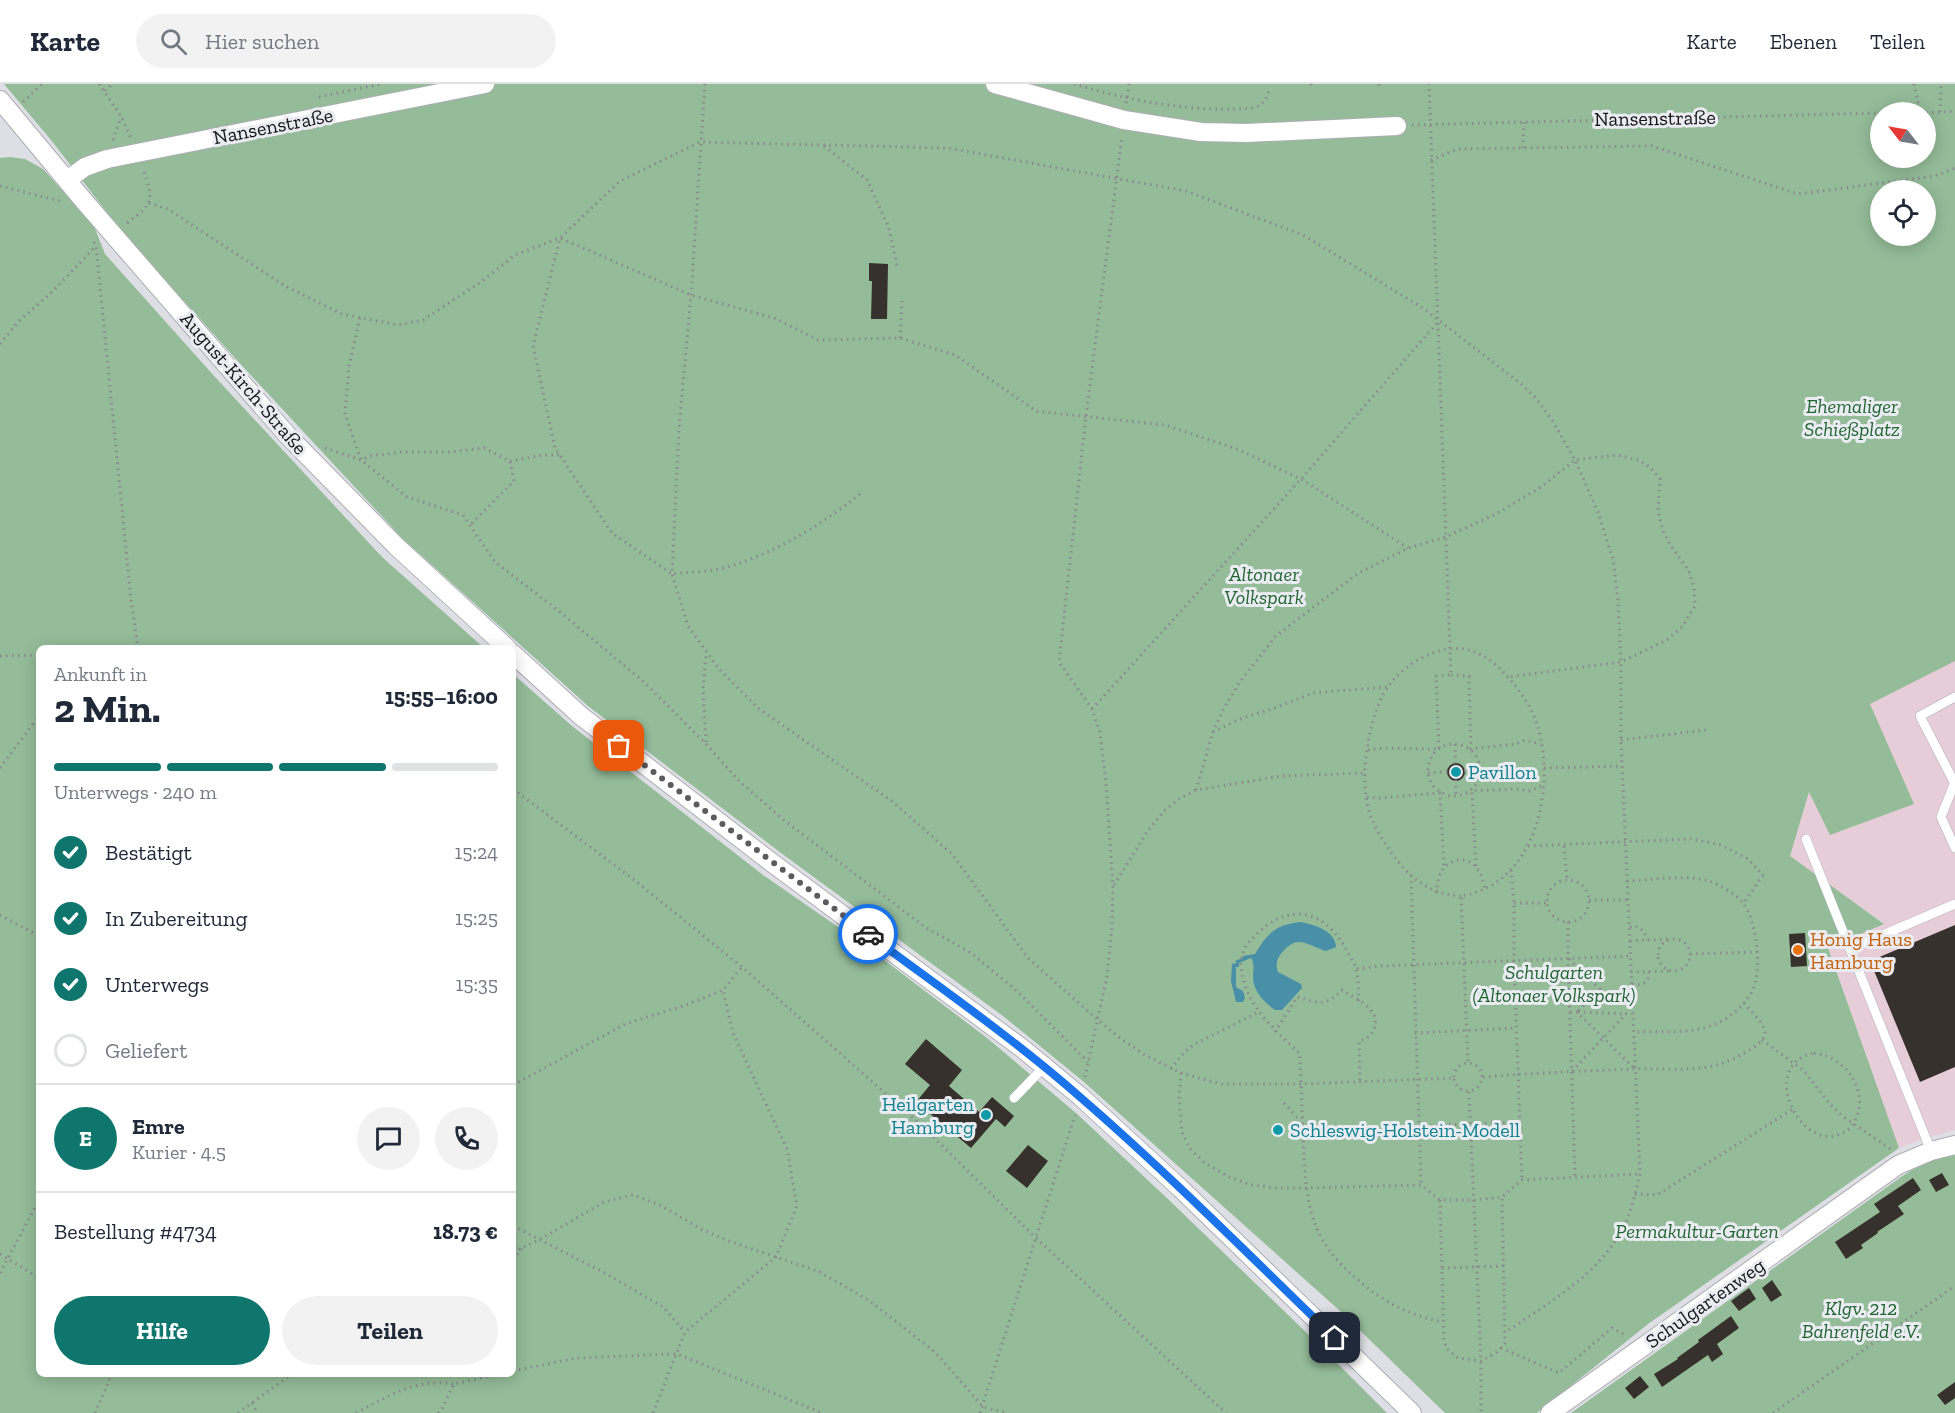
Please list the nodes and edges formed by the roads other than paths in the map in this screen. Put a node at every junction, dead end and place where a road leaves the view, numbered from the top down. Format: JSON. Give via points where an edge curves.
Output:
{"nodes":[{"id":1,"x":485,"y":84,"type":"edge"},
{"id":2,"x":995,"y":84,"type":"edge"},
{"id":3,"x":4,"y":112,"type":"edge"},
{"id":4,"x":1396,"y":126,"type":"dead end"},
{"id":5,"x":67,"y":180,"type":"junction"},
{"id":6,"x":504,"y":645,"type":"edge"},
{"id":7,"x":516,"y":657,"type":"edge"},
{"id":8,"x":1955,"y":697,"type":"edge"},
{"id":9,"x":1954,"y":782,"type":"edge"},
{"id":10,"x":1806,"y":839,"type":"dead end"},
{"id":11,"x":1955,"y":848,"type":"edge"},
{"id":12,"x":1955,"y":904,"type":"edge"},
{"id":13,"x":1850,"y":949,"type":"junction"},
{"id":14,"x":1044,"y":1067,"type":"junction"},
{"id":15,"x":1014,"y":1098,"type":"dead end"},
{"id":16,"x":1955,"y":1145,"type":"edge"},
{"id":17,"x":1931,"y":1151,"type":"junction"},
{"id":18,"x":1412,"y":1413,"type":"edge"},
{"id":19,"x":1550,"y":1413,"type":"edge"}],
"edges":[{"from":1,"to":5,"type":"street","name":"Nansenstraße","via":[[107,159],[85,167]]},
{"from":2,"to":4,"type":"street","via":[[1124,120],[1201,132]]},
{"from":3,"to":5,"type":"street","name":"August-Kirch-Straße"},
{"from":5,"to":6,"type":"street","name":"August-Kirch-Straße","via":[[288,436],[396,546]]},
{"from":7,"to":14,"type":"street","via":[[581,716]]},
{"from":8,"to":9,"type":"lane","via":[[1920,717]]},
{"from":9,"to":11,"type":"lane","via":[[1941,817]]},
{"from":10,"to":13,"type":"lane"},
{"from":12,"to":13,"type":"lane"},
{"from":13,"to":17,"type":"lane"},
{"from":14,"to":15,"type":"lane"},
{"from":14,"to":18,"type":"street","via":[[1180,1188]]},
{"from":16,"to":17,"type":"street","name":"Schulgartenweg"},
{"from":17,"to":19,"type":"street","name":"Schulgartenweg","via":[[1898,1165]]}]}
